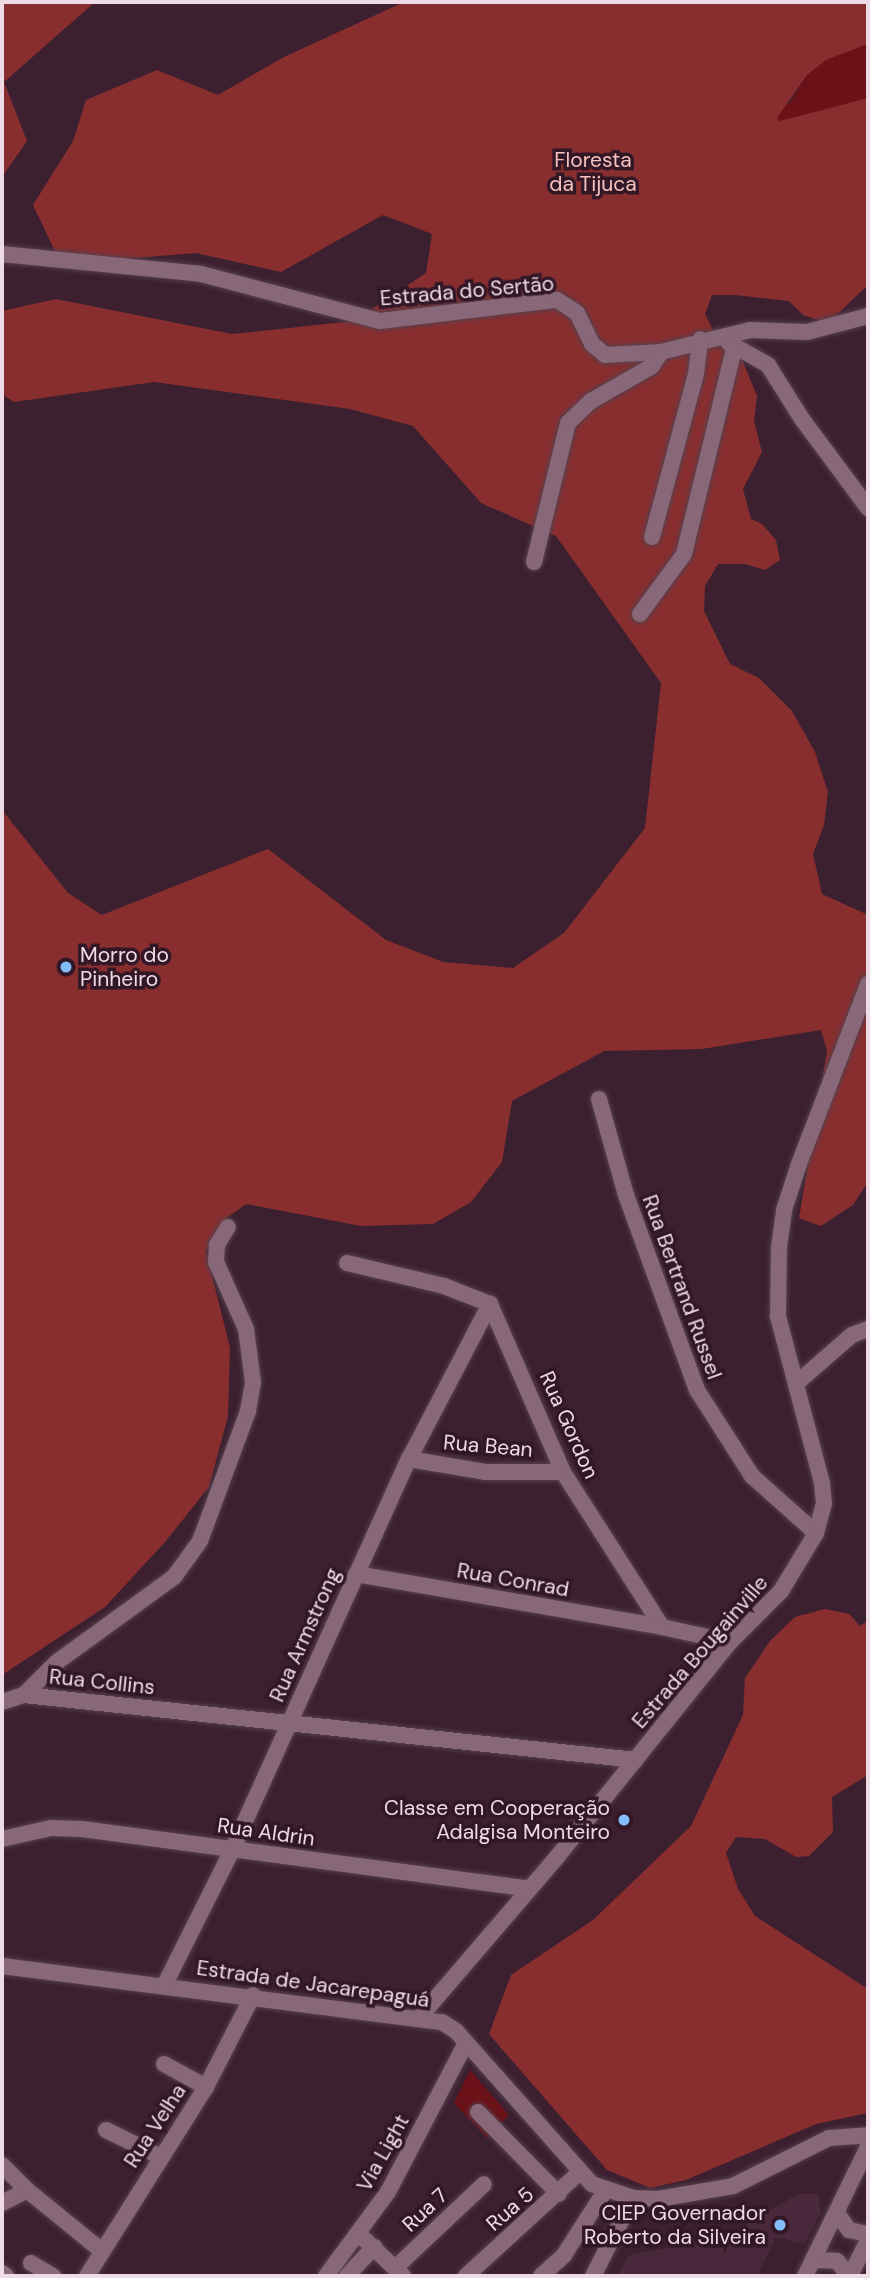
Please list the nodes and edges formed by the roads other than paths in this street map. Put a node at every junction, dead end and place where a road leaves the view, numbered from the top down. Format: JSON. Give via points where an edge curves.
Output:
{"nodes":[{"id":1,"x":2,"y":254,"type":"edge"},
{"id":2,"x":868,"y":316,"type":"edge"},
{"id":3,"x":722,"y":335,"type":"junction"},
{"id":4,"x":701,"y":339,"type":"junction"},
{"id":5,"x":734,"y":349,"type":"junction"},
{"id":6,"x":661,"y":352,"type":"junction"},
{"id":7,"x":868,"y":508,"type":"edge"},
{"id":8,"x":652,"y":537,"type":"dead end"},
{"id":9,"x":534,"y":562,"type":"dead end"},
{"id":10,"x":640,"y":614,"type":"dead end"},
{"id":11,"x":868,"y":984,"type":"edge"},
{"id":12,"x":599,"y":1099,"type":"dead end"},
{"id":13,"x":228,"y":1227,"type":"dead end"},
{"id":14,"x":347,"y":1263,"type":"dead end"},
{"id":15,"x":490,"y":1304,"type":"junction"},
{"id":16,"x":868,"y":1329,"type":"edge"},
{"id":17,"x":799,"y":1381,"type":"junction"},
{"id":18,"x":409,"y":1459,"type":"junction"},
{"id":19,"x":564,"y":1472,"type":"junction"},
{"id":20,"x":816,"y":1532,"type":"junction"},
{"id":21,"x":356,"y":1574,"type":"junction"},
{"id":22,"x":662,"y":1626,"type":"junction"},
{"id":23,"x":730,"y":1642,"type":"junction"},
{"id":24,"x":24,"y":1695,"type":"junction"},
{"id":25,"x":2,"y":1702,"type":"edge"},
{"id":26,"x":289,"y":1723,"type":"junction"},
{"id":27,"x":636,"y":1759,"type":"junction"},
{"id":28,"x":2,"y":1839,"type":"edge"},
{"id":29,"x":233,"y":1848,"type":"junction"},
{"id":30,"x":526,"y":1888,"type":"junction"},
{"id":31,"x":2,"y":1966,"type":"edge"},
{"id":32,"x":164,"y":1986,"type":"junction"},
{"id":33,"x":253,"y":1996,"type":"junction"},
{"id":34,"x":419,"y":2018,"type":"junction"},
{"id":35,"x":466,"y":2043,"type":"junction"},
{"id":36,"x":164,"y":2064,"type":"dead end"},
{"id":37,"x":206,"y":2087,"type":"junction"},
{"id":38,"x":478,"y":2112,"type":"dead end"},
{"id":39,"x":106,"y":2130,"type":"dead end"},
{"id":40,"x":868,"y":2135,"type":"edge"},
{"id":41,"x":868,"y":2147,"type":"edge"},
{"id":42,"x":160,"y":2157,"type":"junction"},
{"id":43,"x":2,"y":2165,"type":"edge"},
{"id":44,"x":580,"y":2172,"type":"junction"},
{"id":45,"x":484,"y":2184,"type":"dead end"},
{"id":46,"x":27,"y":2190,"type":"junction"},
{"id":47,"x":605,"y":2191,"type":"junction"},
{"id":48,"x":559,"y":2194,"type":"junction"},
{"id":49,"x":633,"y":2198,"type":"junction"},
{"id":50,"x":2,"y":2203,"type":"edge"},
{"id":51,"x":837,"y":2213,"type":"junction"},
{"id":52,"x":359,"y":2234,"type":"junction"},
{"id":53,"x":868,"y":2234,"type":"edge"},
{"id":54,"x":868,"y":2240,"type":"edge"},
{"id":55,"x":374,"y":2247,"type":"junction"},
{"id":56,"x":102,"y":2251,"type":"junction"},
{"id":57,"x":813,"y":2259,"type":"junction"},
{"id":58,"x":31,"y":2263,"type":"dead end"},
{"id":59,"x":399,"y":2272,"type":"edge"},
{"id":60,"x":2,"y":2273,"type":"edge"},
{"id":61,"x":6,"y":2276,"type":"edge"},
{"id":62,"x":52,"y":2276,"type":"edge"},
{"id":63,"x":87,"y":2276,"type":"edge"},
{"id":64,"x":326,"y":2276,"type":"edge"},
{"id":65,"x":347,"y":2276,"type":"edge"},
{"id":66,"x":466,"y":2276,"type":"edge"},
{"id":67,"x":541,"y":2276,"type":"edge"},
{"id":68,"x":593,"y":2276,"type":"edge"},
{"id":69,"x":804,"y":2276,"type":"edge"},
{"id":70,"x":849,"y":2276,"type":"edge"}],
"edges":[{"from":1,"to":6,"type":"street","name":"Estrada do Sertão","via":[[214,276],[380,321],[557,300],[577,313],[592,344],[605,355]]},
{"from":2,"to":3,"type":"street","name":"Estrada do Sertão","via":[[807,332],[750,330]]},
{"from":3,"to":4,"type":"street","name":"Estrada do Sertão"},
{"from":3,"to":5,"type":"street"},
{"from":4,"to":6,"type":"street","name":"Estrada do Sertão"},
{"from":4,"to":8,"type":"street"},
{"from":5,"to":7,"type":"street","via":[[768,365]]},
{"from":5,"to":10,"type":"street","via":[[684,554]]},
{"from":6,"to":9,"type":"street","via":[[652,366],[591,401],[568,423]]},
{"from":11,"to":17,"type":"street","name":"Estrada Bougainville","via":[[784,1210],[777,1298]]},
{"from":12,"to":20,"type":"street","name":"Rua Bertrand Russel","via":[[644,1248],[697,1390],[751,1476]]},
{"from":13,"to":24,"type":"street","name":"Rua Collins","via":[[216,1254],[225,1287],[246,1329],[253,1382],[248,1411],[200,1541],[174,1577],[57,1662]]},
{"from":14,"to":15,"type":"street","via":[[457,1290]]},
{"from":15,"to":18,"type":"street","name":"Rua Armstrong"},
{"from":15,"to":19,"type":"street","name":"Rua Gordon"},
{"from":16,"to":17,"type":"street","via":[[852,1335]]},
{"from":17,"to":20,"type":"street","name":"Estrada Bougainville","via":[[822,1483],[824,1503]]},
{"from":18,"to":19,"type":"street","name":"Rua Bean","via":[[485,1472]]},
{"from":18,"to":21,"type":"street","name":"Rua Armstrong"},
{"from":19,"to":22,"type":"street","name":"Rua Gordon"},
{"from":20,"to":23,"type":"street","name":"Estrada Bougainville","via":[[781,1591]]},
{"from":21,"to":22,"type":"street","name":"Rua Conrad"},
{"from":21,"to":26,"type":"street","name":"Rua Armstrong"},
{"from":22,"to":23,"type":"street"},
{"from":23,"to":27,"type":"street","name":"Estrada Bougainville"},
{"from":24,"to":25,"type":"street"},
{"from":24,"to":26,"type":"street","name":"Rua Collins"},
{"from":26,"to":27,"type":"street","name":"Rua Collins"},
{"from":26,"to":29,"type":"street","name":"Rua Armstrong"},
{"from":27,"to":30,"type":"street","name":"Estrada Bougainville"},
{"from":28,"to":29,"type":"street","name":"Rua Aldrin","via":[[62,1828]]},
{"from":29,"to":30,"type":"street","name":"Rua Aldrin"},
{"from":29,"to":32,"type":"street","name":"Rua Armstrong"},
{"from":30,"to":34,"type":"street","name":"Estrada Bougainville"},
{"from":31,"to":32,"type":"street","name":"Estrada de Jacarepaguá"},
{"from":32,"to":33,"type":"street","name":"Estrada de Jacarepaguá"},
{"from":33,"to":34,"type":"street","name":"Estrada de Jacarepaguá"},
{"from":33,"to":37,"type":"street","name":"Rua Velha"},
{"from":34,"to":35,"type":"street","name":"Estrada de Jacarepaguá","via":[[449,2025]]},
{"from":35,"to":44,"type":"street","name":"Estrada de Jacarepaguá"},
{"from":35,"to":52,"type":"street","name":"Via Light","via":[[388,2192]]},
{"from":36,"to":37,"type":"street"},
{"from":37,"to":42,"type":"street","name":"Rua Velha"},
{"from":38,"to":48,"type":"street"},
{"from":39,"to":42,"type":"street"},
{"from":40,"to":49,"type":"street","name":"Estrada de Jacarepaguá","via":[[830,2138],[733,2186],[658,2199]]},
{"from":41,"to":51,"type":"street"},
{"from":42,"to":56,"type":"street","name":"Rua Velha"},
{"from":43,"to":46,"type":"street"},
{"from":44,"to":47,"type":"street","name":"Estrada de Jacarepaguá"},
{"from":44,"to":48,"type":"street","name":"Rua 5"},
{"from":45,"to":59,"type":"street","name":"Rua 7"},
{"from":46,"to":50,"type":"street"},
{"from":46,"to":56,"type":"street"},
{"from":47,"to":49,"type":"street","name":"Estrada de Jacarepaguá"},
{"from":47,"to":67,"type":"street","via":[[564,2255]]},
{"from":48,"to":66,"type":"street","name":"Rua 5"},
{"from":49,"to":68,"type":"street"},
{"from":51,"to":53,"type":"street","via":[[849,2230]]},
{"from":51,"to":57,"type":"street"},
{"from":52,"to":55,"type":"street"},
{"from":52,"to":64,"type":"street","name":"Via Light"},
{"from":54,"to":70,"type":"street"},
{"from":55,"to":59,"type":"street"},
{"from":55,"to":65,"type":"street"},
{"from":56,"to":63,"type":"street","name":"Rua Velha"},
{"from":57,"to":69,"type":"street"},
{"from":57,"to":70,"type":"street","via":[[838,2261]]},
{"from":58,"to":62,"type":"street"},
{"from":60,"to":61,"type":"street"}]}
